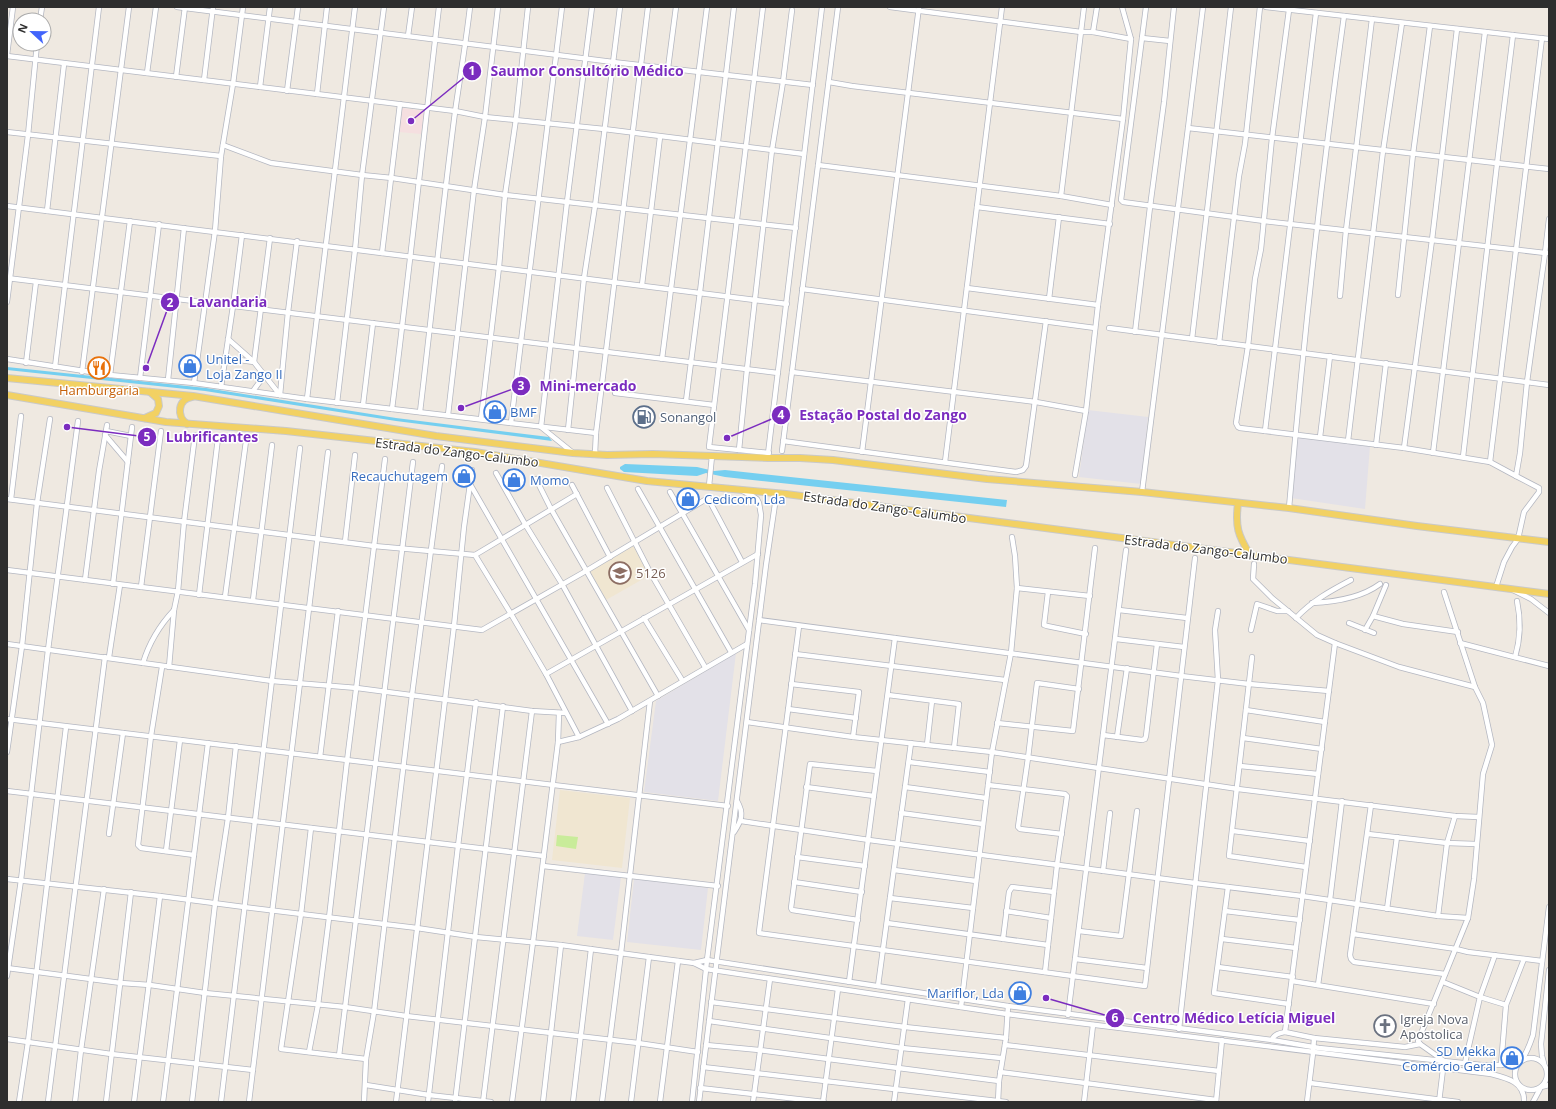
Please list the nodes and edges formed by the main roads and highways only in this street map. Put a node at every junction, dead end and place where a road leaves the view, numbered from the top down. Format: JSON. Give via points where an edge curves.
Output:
{"nodes":[{"id":1,"x":7,"y":378,"type":"edge"},
{"id":2,"x":147,"y":391,"type":"junction"},
{"id":3,"x":7,"y":395,"type":"edge"},
{"id":4,"x":193,"y":396,"type":"junction"},
{"id":5,"x":143,"y":418,"type":"junction"},
{"id":6,"x":187,"y":424,"type":"junction"},
{"id":7,"x":1238,"y":503,"type":"junction"},
{"id":8,"x":1549,"y":542,"type":"edge"},
{"id":9,"x":1250,"y":555,"type":"junction"},
{"id":10,"x":1549,"y":589,"type":"edge"},
{"id":11,"x":1546,"y":594,"type":"edge"}],
"edges":[{"from":1,"to":2,"type":"main road","name":"Estrada do Zango-Calumbo"},
{"from":2,"to":4,"type":"main road","name":"Estrada do Zango-Calumbo"},
{"from":2,"to":5,"type":"main road","via":[[156,395],[159,406],[156,413]]},
{"from":3,"to":5,"type":"main road","name":"Estrada do Zango-Calumbo"},
{"from":4,"to":6,"type":"main road","via":[[185,398],[181,404],[181,418]]},
{"from":4,"to":7,"type":"main road","name":"Estrada do Zango-Calumbo","via":[[436,436],[573,453],[768,455]]},
{"from":5,"to":6,"type":"main road","name":"Estrada do Zango-Calumbo"},
{"from":6,"to":9,"type":"main road","name":"Estrada do Zango-Calumbo","via":[[286,431],[475,452],[616,476],[786,494]]},
{"from":7,"to":8,"type":"main road","name":"Estrada do Zango-Calumbo"},
{"from":7,"to":9,"type":"main road","via":[[1236,526]]},
{"from":9,"to":11,"type":"main road","name":"Estrada do Zango-Calumbo"},
{"from":10,"to":11,"type":"main road"}]}
